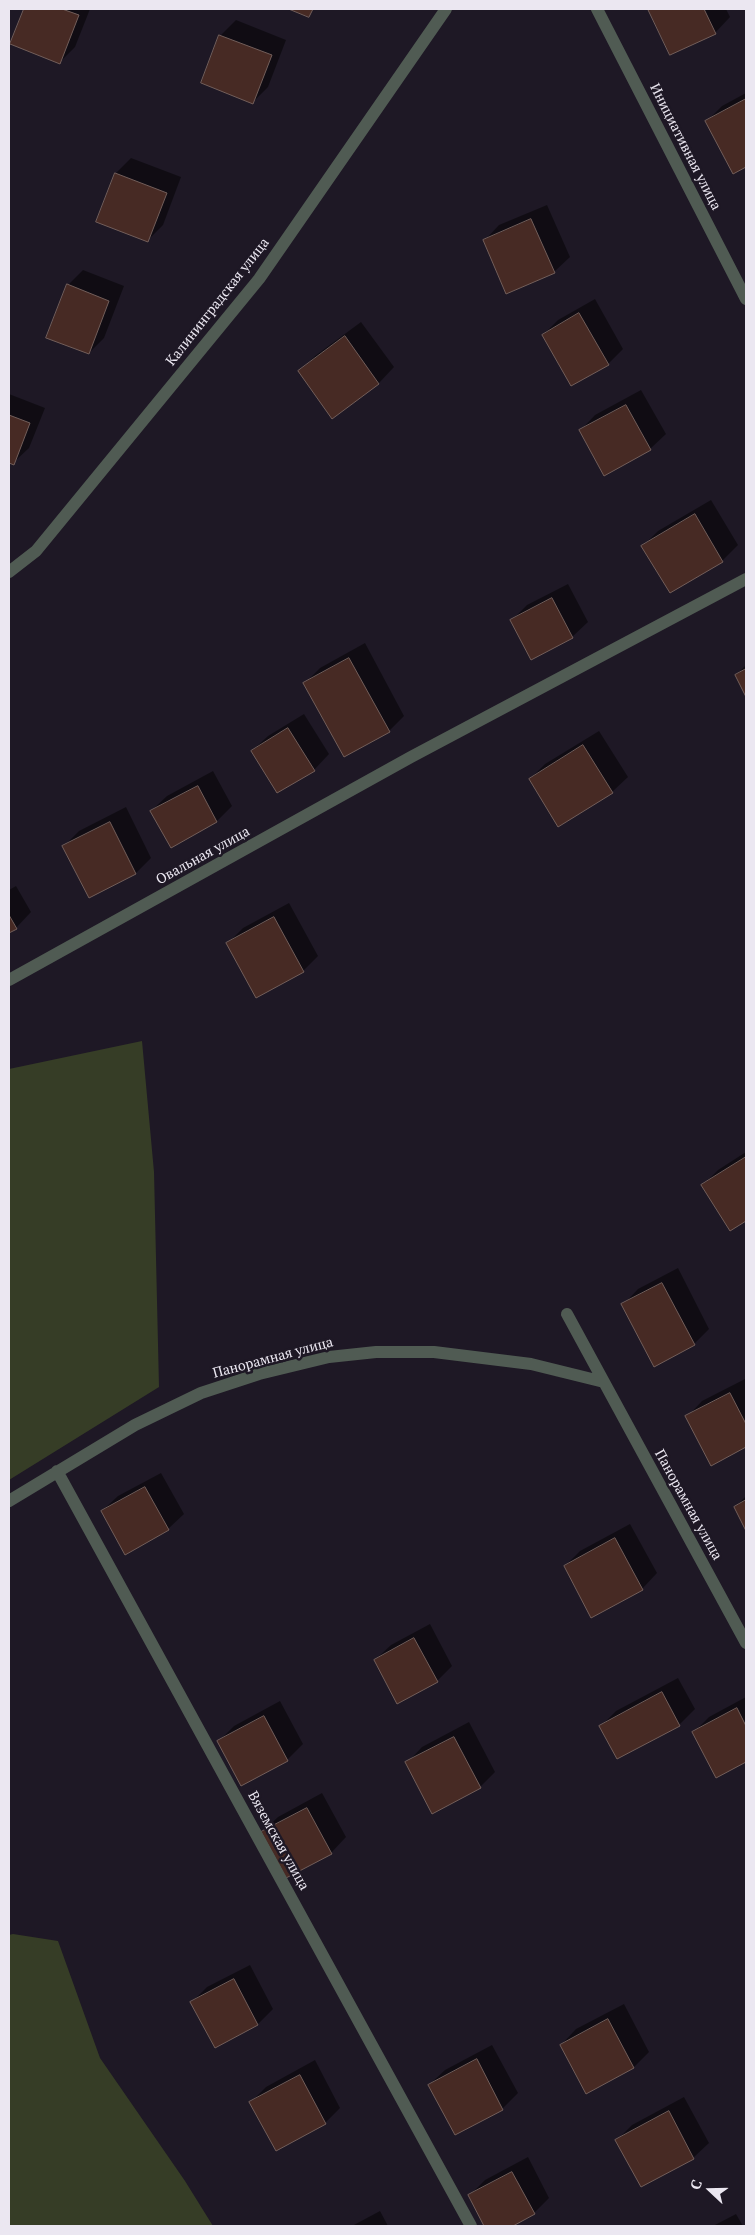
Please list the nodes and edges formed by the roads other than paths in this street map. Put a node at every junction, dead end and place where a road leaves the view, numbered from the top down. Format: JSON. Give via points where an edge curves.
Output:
{"nodes":[{"id":1,"x":446,"y":9,"type":"edge"},
{"id":2,"x":597,"y":9,"type":"edge"},
{"id":3,"x":746,"y":298,"type":"edge"},
{"id":4,"x":9,"y":572,"type":"edge"},
{"id":5,"x":746,"y":579,"type":"edge"},
{"id":6,"x":9,"y":980,"type":"edge"},
{"id":7,"x":567,"y":1314,"type":"dead end"},
{"id":8,"x":604,"y":1382,"type":"junction"},
{"id":9,"x":57,"y":1471,"type":"junction"},
{"id":10,"x":9,"y":1501,"type":"edge"},
{"id":11,"x":746,"y":1643,"type":"edge"},
{"id":12,"x":471,"y":2226,"type":"edge"}],
"edges":[{"from":1,"to":4,"type":"street","name":"Калининградская улица","via":[[259,279],[36,551]]},
{"from":2,"to":3,"type":"street","name":"Инициативная улица"},
{"from":5,"to":6,"type":"street","name":"Овальная улица","via":[[411,757]]},
{"from":7,"to":8,"type":"street","name":"Панорамная улица"},
{"from":8,"to":9,"type":"street","name":"Панорамная улица","via":[[531,1364],[434,1352],[376,1352],[329,1357],[259,1374],[201,1394],[135,1425]]},
{"from":8,"to":11,"type":"street","name":"Панорамная улица"},
{"from":9,"to":10,"type":"street","name":"Панорамная улица"},
{"from":9,"to":12,"type":"street","name":"Вяземская улица"}]}
